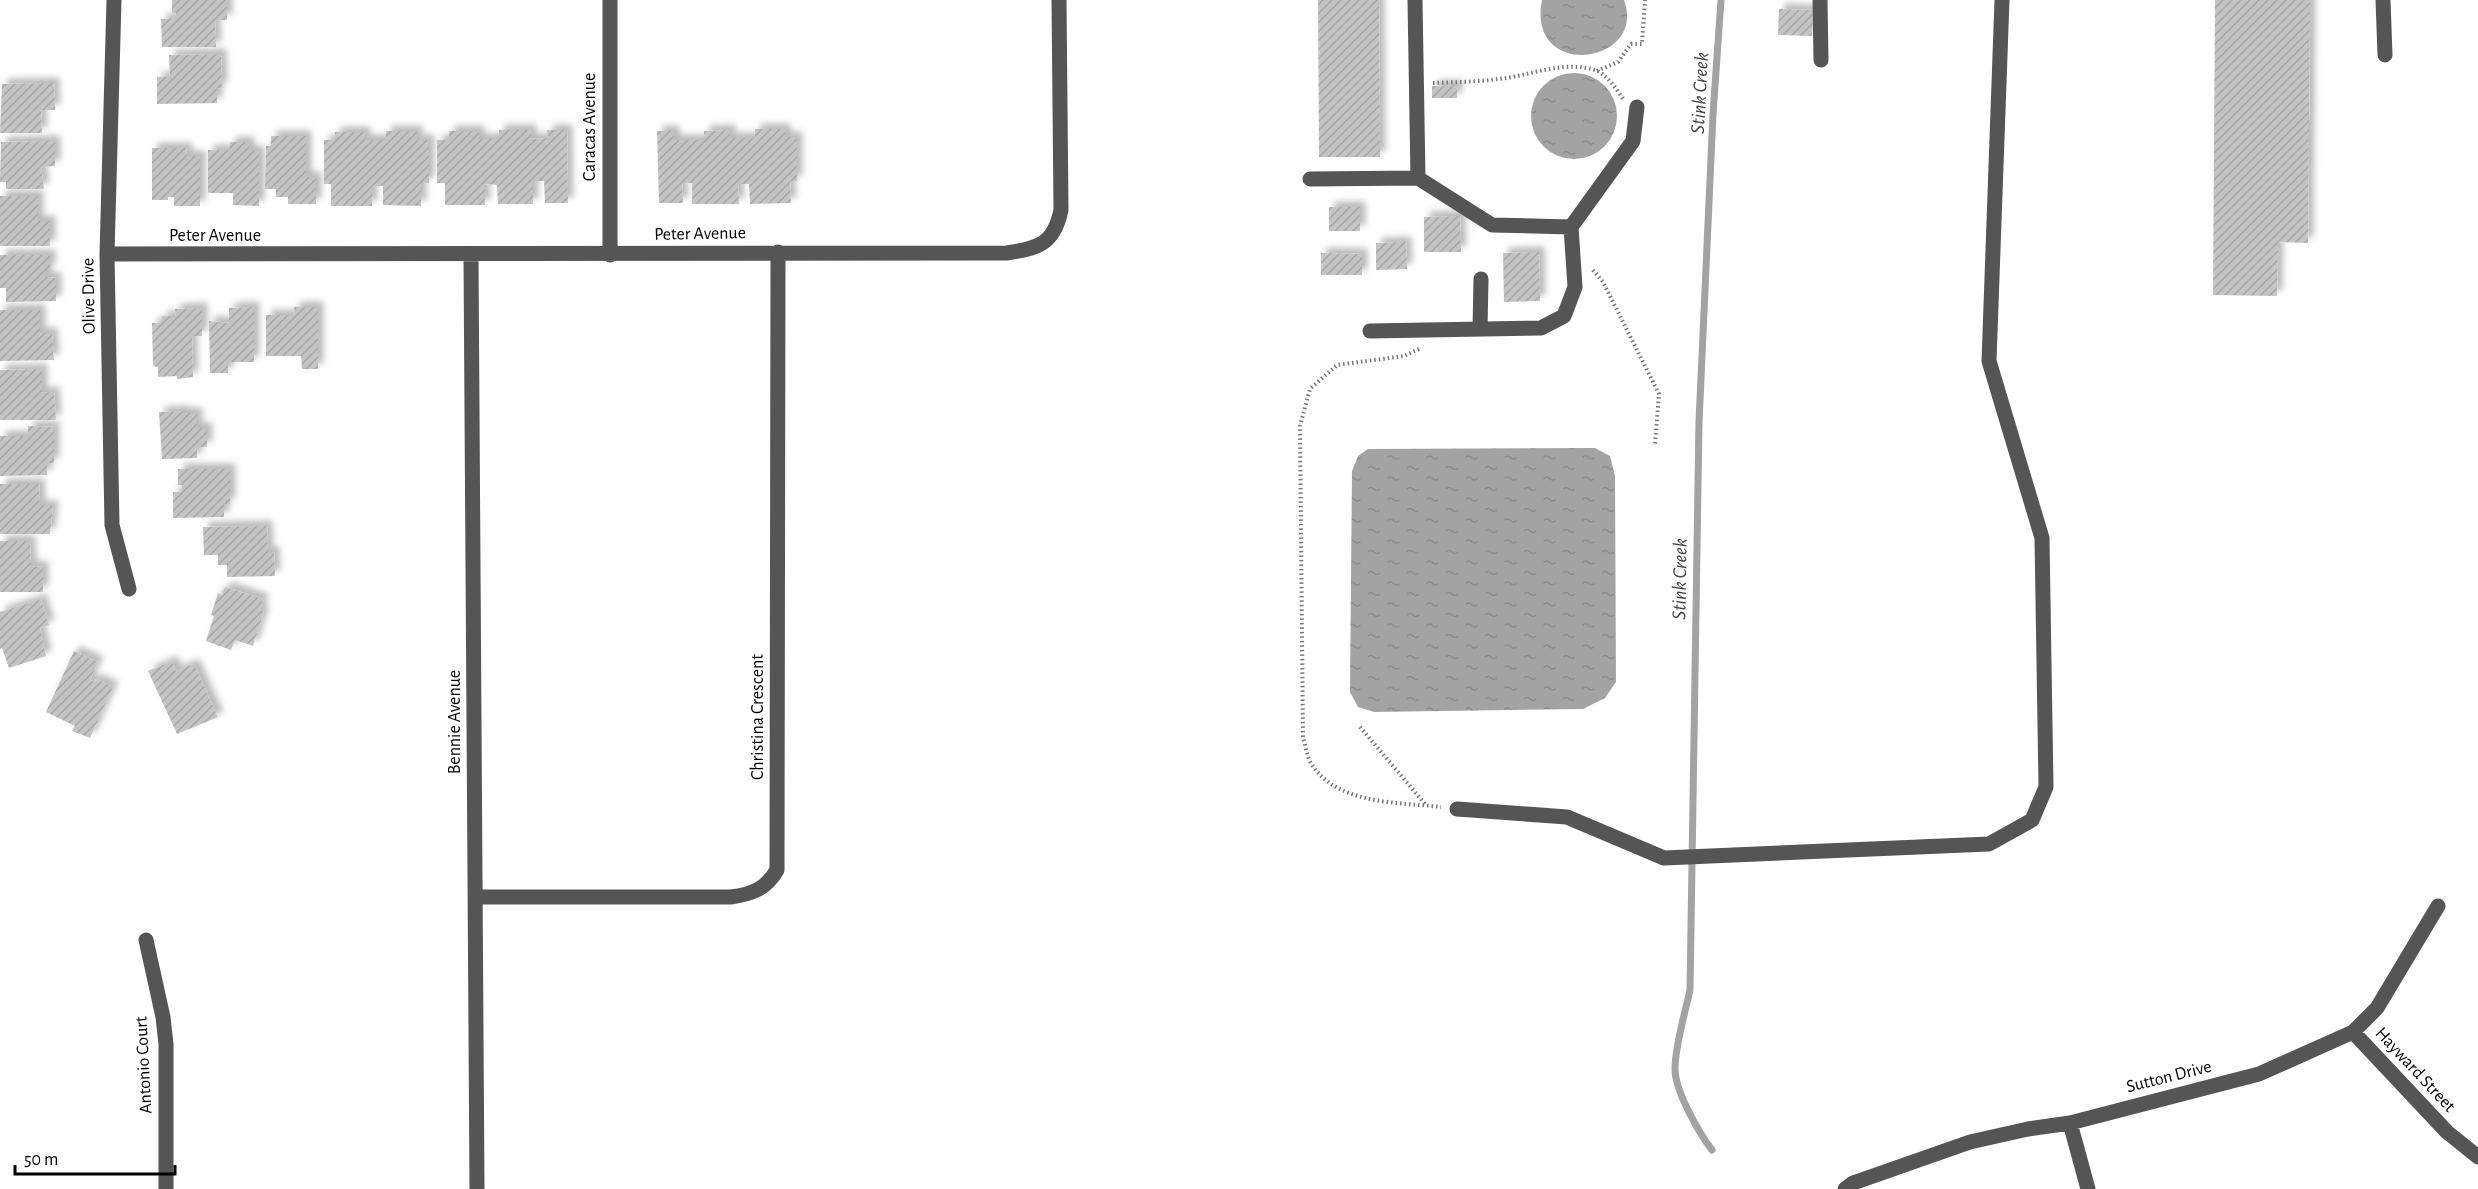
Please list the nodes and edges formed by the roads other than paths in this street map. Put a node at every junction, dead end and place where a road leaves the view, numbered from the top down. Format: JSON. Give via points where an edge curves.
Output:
{"nodes":[{"id":1,"x":114,"y":0,"type":"edge"},
{"id":2,"x":610,"y":0,"type":"edge"},
{"id":3,"x":1059,"y":0,"type":"edge"},
{"id":4,"x":1415,"y":0,"type":"edge"},
{"id":5,"x":1820,"y":0,"type":"edge"},
{"id":6,"x":2002,"y":0,"type":"edge"},
{"id":7,"x":2383,"y":0,"type":"edge"},
{"id":8,"x":2385,"y":55,"type":"dead end"},
{"id":9,"x":1821,"y":60,"type":"dead end"},
{"id":10,"x":1637,"y":112,"type":"road end"},
{"id":11,"x":1418,"y":178,"type":"junction"},
{"id":12,"x":1310,"y":179,"type":"dead end"},
{"id":13,"x":1571,"y":227,"type":"junction"},
{"id":14,"x":778,"y":252,"type":"junction"},
{"id":15,"x":107,"y":255,"type":"junction"},
{"id":16,"x":471,"y":255,"type":"junction"},
{"id":17,"x":610,"y":255,"type":"junction"},
{"id":18,"x":1480,"y":279,"type":"dead end"},
{"id":19,"x":1480,"y":329,"type":"junction"},
{"id":20,"x":1370,"y":331,"type":"dead end"},
{"id":21,"x":129,"y":589,"type":"dead end"},
{"id":22,"x":1457,"y":808,"type":"road end"},
{"id":23,"x":476,"y":897,"type":"junction"},
{"id":24,"x":2438,"y":906,"type":"dead end"},
{"id":25,"x":146,"y":940,"type":"dead end"},
{"id":26,"x":2353,"y":1032,"type":"junction"},
{"id":27,"x":2070,"y":1123,"type":"junction"},
{"id":28,"x":2478,"y":1157,"type":"edge"},
{"id":29,"x":166,"y":1189,"type":"edge"},
{"id":30,"x":477,"y":1189,"type":"edge"},
{"id":31,"x":1845,"y":1189,"type":"edge"},
{"id":32,"x":2088,"y":1189,"type":"edge"}],
"edges":[{"from":1,"to":15,"type":"street","name":"Olive Drive"},
{"from":2,"to":17,"type":"street","name":"Caracas Avenue"},
{"from":3,"to":14,"type":"street","name":"Peter Avenue","via":[[1061,210],[1051,237],[1032,248],[1007,253]]},
{"from":4,"to":11,"type":"street"},
{"from":5,"to":9,"type":"street"},
{"from":6,"to":22,"type":"street","via":[[1989,362],[2042,538],[2046,787],[2032,820],[1989,844],[1664,858],[1567,817]]},
{"from":7,"to":8,"type":"street"},
{"from":10,"to":13,"type":"street","via":[[1633,141]]},
{"from":11,"to":12,"type":"street"},
{"from":11,"to":13,"type":"street","via":[[1492,225]]},
{"from":13,"to":19,"type":"street","via":[[1575,287],[1564,316],[1540,328]]},
{"from":14,"to":17,"type":"street","name":"Peter Avenue"},
{"from":14,"to":23,"type":"street","name":"Christina Crescent","via":[[777,870],[762,888],[731,897]]},
{"from":15,"to":16,"type":"street","name":"Peter Avenue"},
{"from":15,"to":21,"type":"street","name":"Olive Drive","via":[[112,525]]},
{"from":16,"to":17,"type":"street","name":"Peter Avenue"},
{"from":16,"to":23,"type":"street","name":"Bennie Avenue"},
{"from":18,"to":19,"type":"street"},
{"from":19,"to":20,"type":"street"},
{"from":23,"to":30,"type":"street","name":"Bennie Avenue"},
{"from":24,"to":26,"type":"street","name":"Sutton Drive","via":[[2377,1008]]},
{"from":25,"to":29,"type":"street","name":"Antonio Court","via":[[164,1017]]},
{"from":26,"to":27,"type":"street","name":"Sutton Drive","via":[[2259,1074]]},
{"from":26,"to":28,"type":"street","name":"Hayward Street","via":[[2447,1132]]},
{"from":27,"to":31,"type":"street","name":"Sutton Drive","via":[[1970,1142]]},
{"from":27,"to":32,"type":"street"}]}
